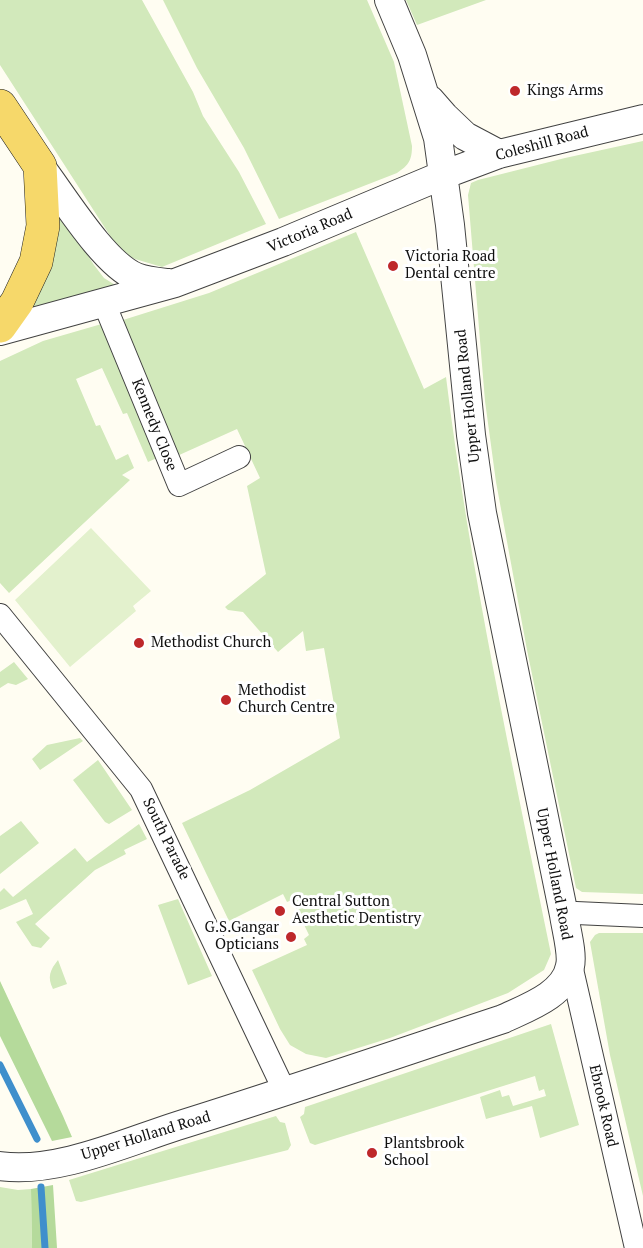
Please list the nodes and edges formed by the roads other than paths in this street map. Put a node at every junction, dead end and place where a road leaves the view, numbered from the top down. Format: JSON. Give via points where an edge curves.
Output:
{"nodes":[{"id":1,"x":389,"y":0,"type":"edge"},
{"id":2,"x":424,"y":91,"type":"junction"},
{"id":3,"x":0,"y":106,"type":"edge"},
{"id":4,"x":643,"y":119,"type":"edge"},
{"id":5,"x":499,"y":154,"type":"junction"},
{"id":6,"x":40,"y":166,"type":"junction"},
{"id":7,"x":443,"y":175,"type":"junction"},
{"id":8,"x":175,"y":283,"type":"junction"},
{"id":9,"x":104,"y":303,"type":"junction"},
{"id":10,"x":0,"y":326,"type":"edge"},
{"id":11,"x":0,"y":331,"type":"edge"},
{"id":12,"x":238,"y":457,"type":"dead end"},
{"id":13,"x":0,"y":615,"type":"edge"},
{"id":14,"x":564,"y":915,"type":"junction"},
{"id":15,"x":643,"y":916,"type":"edge"},
{"id":16,"x":571,"y":965,"type":"junction"},
{"id":17,"x":285,"y":1092,"type":"junction"},
{"id":18,"x":0,"y":1166,"type":"edge"},
{"id":19,"x":636,"y":1248,"type":"edge"}],
"edges":[{"from":1,"to":2,"type":"street","name":"Upper Holland Road"},
{"from":2,"to":5,"type":"street","via":[[465,136]]},
{"from":2,"to":7,"type":"street","name":"Upper Holland Road","via":[[438,138]]},
{"from":3,"to":6,"type":"main road","name":"Victoria Road"},
{"from":4,"to":5,"type":"street","name":"Coleshill Road"},
{"from":5,"to":7,"type":"street","name":"Coleshill Road"},
{"from":6,"to":8,"type":"street","name":"Victoria Road","via":[[106,255],[137,278]]},
{"from":6,"to":10,"type":"main road","via":[[43,226],[36,262],[18,302]]},
{"from":7,"to":8,"type":"street","name":"Victoria Road"},
{"from":7,"to":14,"type":"street","name":"Upper Holland Road","via":[[482,513]]},
{"from":8,"to":9,"type":"street","name":"Victoria Road"},
{"from":9,"to":11,"type":"street","name":"Victoria Road"},
{"from":9,"to":12,"type":"street","name":"Kennedy Close","via":[[178,485]]},
{"from":13,"to":17,"type":"street","name":"South Parade","via":[[141,789]]},
{"from":14,"to":15,"type":"street"},
{"from":14,"to":16,"type":"street","name":"Upper Holland Road"},
{"from":16,"to":17,"type":"street","name":"Upper Holland Road","via":[[565,981],[530,1007]]},
{"from":16,"to":19,"type":"street","name":"Ebrook Road"},
{"from":17,"to":18,"type":"street","name":"Upper Holland Road","via":[[57,1163]]}]}
